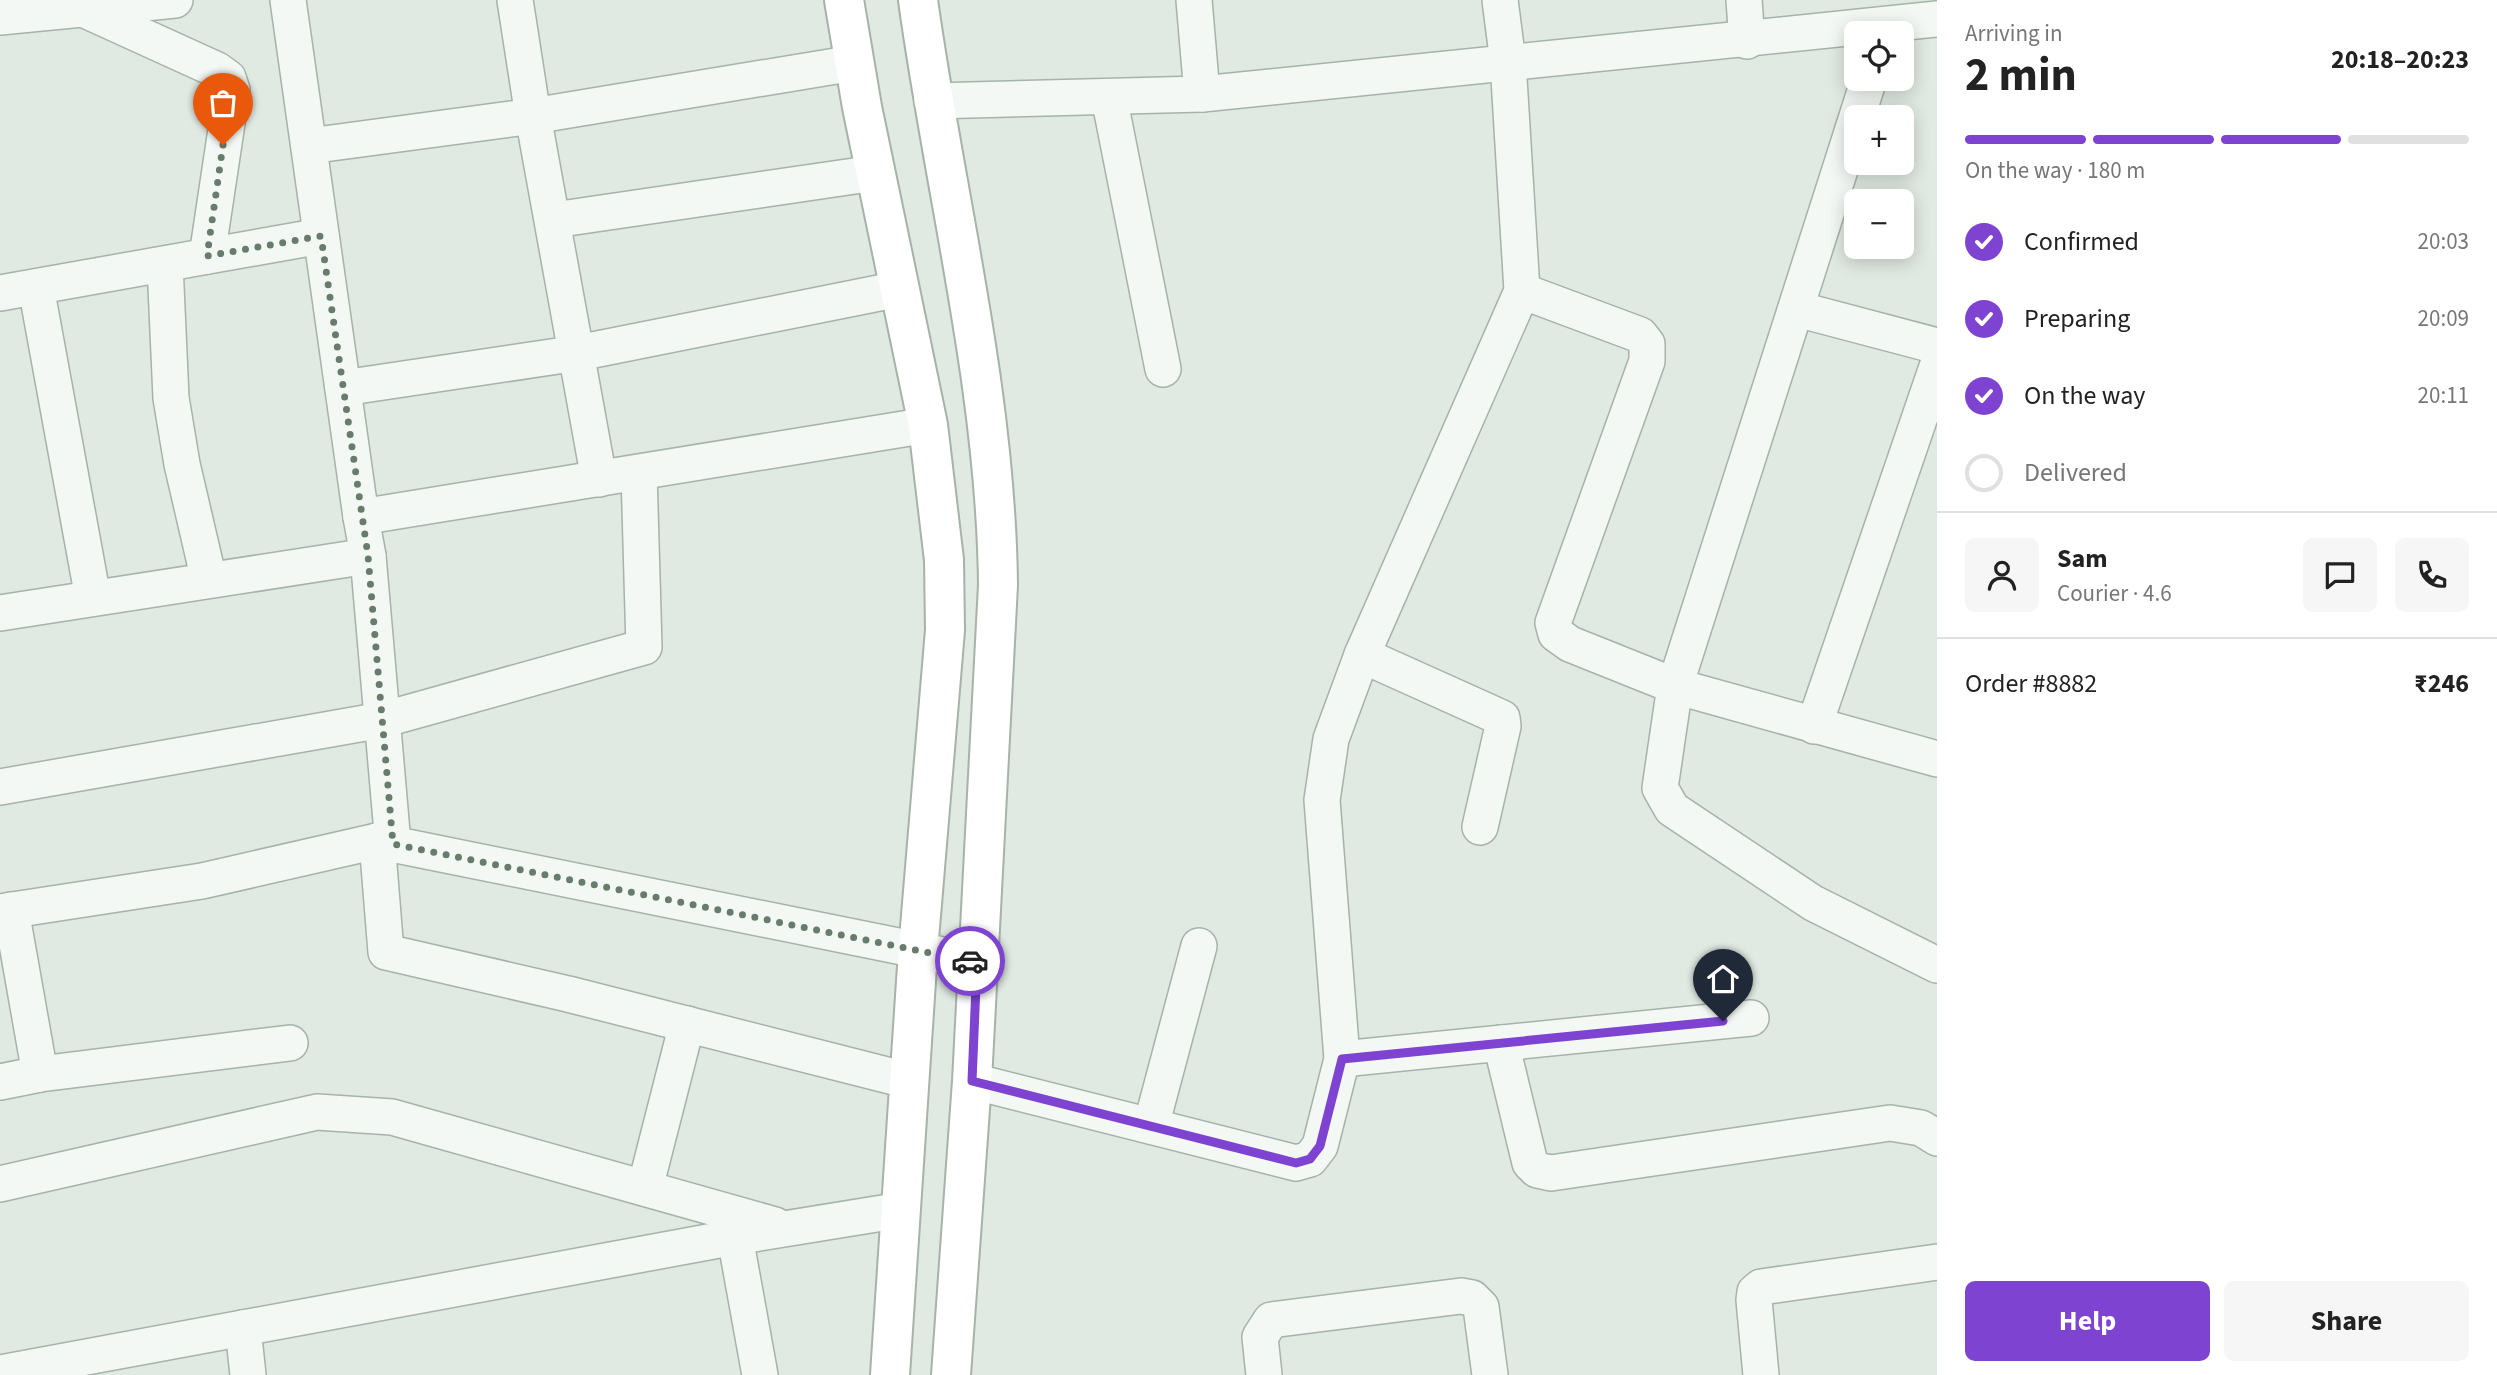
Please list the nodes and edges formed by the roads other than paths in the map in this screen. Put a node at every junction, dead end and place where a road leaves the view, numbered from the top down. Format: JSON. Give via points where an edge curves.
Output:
{"nodes":[{"id":1,"x":174,"y":0,"type":"edge"},
{"id":2,"x":288,"y":0,"type":"edge"},
{"id":3,"x":515,"y":0,"type":"edge"},
{"id":4,"x":844,"y":0,"type":"edge"},
{"id":5,"x":918,"y":0,"type":"edge"},
{"id":6,"x":1194,"y":0,"type":"edge"},
{"id":7,"x":1500,"y":0,"type":"edge"},
{"id":8,"x":1744,"y":0,"type":"edge"},
{"id":9,"x":83,"y":9,"type":"junction"},
{"id":10,"x":0,"y":17,"type":"edge"},
{"id":11,"x":1937,"y":19,"type":"edge"},
{"id":12,"x":1914,"y":23,"type":"edge"},
{"id":13,"x":1844,"y":32,"type":"edge"},
{"id":14,"x":1747,"y":40,"type":"junction"},
{"id":15,"x":1508,"y":62,"type":"junction"},
{"id":16,"x":854,"y":63,"type":"junction"},
{"id":17,"x":1865,"y":91,"type":"edge"},
{"id":18,"x":1202,"y":94,"type":"junction"},
{"id":19,"x":1109,"y":97,"type":"junction"},
{"id":20,"x":932,"y":101,"type":"junction"},
{"id":21,"x":533,"y":116,"type":"junction"},
{"id":22,"x":309,"y":146,"type":"junction"},
{"id":23,"x":875,"y":173,"type":"junction"},
{"id":24,"x":554,"y":220,"type":"junction"},
{"id":25,"x":321,"y":236,"type":"junction"},
{"id":26,"x":207,"y":256,"type":"junction"},
{"id":27,"x":165,"y":264,"type":"junction"},
{"id":28,"x":36,"y":287,"type":"junction"},
{"id":29,"x":899,"y":289,"type":"junction"},
{"id":30,"x":1522,"y":292,"type":"junction"},
{"id":31,"x":0,"y":293,"type":"edge"},
{"id":32,"x":1797,"y":309,"type":"junction"},
{"id":33,"x":1937,"y":346,"type":"edge"},
{"id":34,"x":578,"y":353,"type":"junction"},
{"id":35,"x":1937,"y":367,"type":"edge"},
{"id":36,"x":1163,"y":369,"type":"dead end"},
{"id":37,"x":343,"y":388,"type":"junction"},
{"id":38,"x":928,"y":425,"type":"junction"},
{"id":39,"x":639,"y":473,"type":"junction"},
{"id":40,"x":599,"y":479,"type":"junction"},
{"id":41,"x":361,"y":517,"type":"junction"},
{"id":42,"x":368,"y":556,"type":"junction"},
{"id":43,"x":209,"y":580,"type":"junction"},
{"id":44,"x":93,"y":598,"type":"junction"},
{"id":45,"x":0,"y":613,"type":"edge"},
{"id":46,"x":1362,"y":655,"type":"junction"},
{"id":47,"x":1675,"y":686,"type":"junction"},
{"id":48,"x":382,"y":720,"type":"junction"},
{"id":49,"x":1814,"y":726,"type":"junction"},
{"id":50,"x":1936,"y":755,"type":"edge"},
{"id":51,"x":0,"y":788,"type":"edge"},
{"id":52,"x":1480,"y":827,"type":"dead end"},
{"id":53,"x":385,"y":842,"type":"junction"},
{"id":54,"x":5,"y":911,"type":"edge"},
{"id":55,"x":1199,"y":946,"type":"dead end"},
{"id":56,"x":918,"y":951,"type":"junction"},
{"id":57,"x":977,"y":962,"type":"junction"},
{"id":58,"x":1937,"y":965,"type":"edge"},
{"id":59,"x":1751,"y":1018,"type":"dead end"},
{"id":60,"x":687,"y":1024,"type":"junction"},
{"id":61,"x":290,"y":1043,"type":"dead end"},
{"id":62,"x":1501,"y":1043,"type":"junction"},
{"id":63,"x":1342,"y":1059,"type":"junction"},
{"id":64,"x":40,"y":1074,"type":"junction"},
{"id":65,"x":910,"y":1081,"type":"junction"},
{"id":66,"x":972,"y":1081,"type":"junction"},
{"id":67,"x":0,"y":1082,"type":"edge"},
{"id":68,"x":1151,"y":1126,"type":"junction"},
{"id":69,"x":1937,"y":1138,"type":"edge"},
{"id":70,"x":0,"y":1184,"type":"edge"},
{"id":71,"x":645,"y":1188,"type":"junction"},
{"id":72,"x":901,"y":1210,"type":"junction"},
{"id":73,"x":786,"y":1228,"type":"junction"},
{"id":74,"x":735,"y":1237,"type":"junction"},
{"id":75,"x":1937,"y":1262,"type":"edge"},
{"id":76,"x":243,"y":1328,"type":"junction"},
{"id":77,"x":93,"y":1365,"type":"edge"},
{"id":78,"x":0,"y":1373,"type":"edge"},
{"id":79,"x":248,"y":1375,"type":"edge"},
{"id":80,"x":760,"y":1375,"type":"edge"},
{"id":81,"x":890,"y":1375,"type":"edge"},
{"id":82,"x":951,"y":1375,"type":"edge"},
{"id":83,"x":1264,"y":1375,"type":"edge"},
{"id":84,"x":1490,"y":1375,"type":"edge"},
{"id":85,"x":1761,"y":1375,"type":"edge"}],
"edges":[{"from":1,"to":9,"type":"street"},
{"from":2,"to":22,"type":"street"},
{"from":3,"to":21,"type":"street"},
{"from":4,"to":16,"type":"street"},
{"from":5,"to":20,"type":"street"},
{"from":6,"to":18,"type":"street"},
{"from":7,"to":15,"type":"street"},
{"from":8,"to":14,"type":"street"},
{"from":9,"to":10,"type":"street"},
{"from":9,"to":26,"type":"street","via":[[228,78],[232,90]]},
{"from":11,"to":12,"type":"street"},
{"from":13,"to":14,"type":"street"},
{"from":14,"to":15,"type":"street"},
{"from":15,"to":18,"type":"street"},
{"from":15,"to":30,"type":"street"},
{"from":16,"to":21,"type":"street"},
{"from":16,"to":23,"type":"street"},
{"from":17,"to":32,"type":"street"},
{"from":18,"to":19,"type":"street"},
{"from":19,"to":20,"type":"street"},
{"from":19,"to":36,"type":"street"},
{"from":20,"to":57,"type":"street","via":[[987,415],[997,512],[998,585]]},
{"from":21,"to":22,"type":"street"},
{"from":21,"to":24,"type":"street"},
{"from":22,"to":25,"type":"street"},
{"from":23,"to":24,"type":"street"},
{"from":23,"to":29,"type":"street"},
{"from":24,"to":34,"type":"street"},
{"from":25,"to":26,"type":"street"},
{"from":25,"to":37,"type":"street"},
{"from":26,"to":27,"type":"street"},
{"from":27,"to":28,"type":"street"},
{"from":27,"to":43,"type":"street","via":[[171,398]]},
{"from":28,"to":31,"type":"street"},
{"from":28,"to":44,"type":"street"},
{"from":29,"to":34,"type":"street"},
{"from":29,"to":38,"type":"street"},
{"from":30,"to":46,"type":"street"},
{"from":30,"to":47,"type":"street","via":[[1640,334],[1647,344],[1647,361],[1553,623],[1556,634],[1570,645]]},
{"from":32,"to":33,"type":"street"},
{"from":32,"to":47,"type":"street"},
{"from":34,"to":37,"type":"street"},
{"from":34,"to":40,"type":"street"},
{"from":35,"to":49,"type":"street"},
{"from":37,"to":41,"type":"street"},
{"from":38,"to":39,"type":"street"},
{"from":38,"to":56,"type":"street","via":[[944,560],[945,631]]},
{"from":39,"to":40,"type":"street"},
{"from":39,"to":48,"type":"street","via":[[644,647]]},
{"from":40,"to":41,"type":"street"},
{"from":41,"to":42,"type":"street"},
{"from":42,"to":43,"type":"street"},
{"from":42,"to":48,"type":"street"},
{"from":43,"to":44,"type":"street"},
{"from":44,"to":45,"type":"street"},
{"from":46,"to":52,"type":"street","via":[[1502,718]]},
{"from":46,"to":63,"type":"street","via":[[1331,739],[1322,800]]},
{"from":47,"to":49,"type":"street"},
{"from":47,"to":58,"type":"street","via":[[1660,788],[1672,809],[1813,903]]},
{"from":48,"to":51,"type":"street"},
{"from":48,"to":53,"type":"street"},
{"from":49,"to":50,"type":"street"},
{"from":53,"to":54,"type":"street","via":[[202,881]]},
{"from":53,"to":56,"type":"street"},
{"from":53,"to":60,"type":"street","via":[[386,952]]},
{"from":54,"to":64,"type":"street"},
{"from":55,"to":68,"type":"street"},
{"from":56,"to":57,"type":"street"},
{"from":56,"to":65,"type":"street"},
{"from":57,"to":66,"type":"street"},
{"from":59,"to":62,"type":"street"},
{"from":60,"to":65,"type":"street"},
{"from":60,"to":71,"type":"street"},
{"from":61,"to":64,"type":"street"},
{"from":62,"to":63,"type":"street"},
{"from":62,"to":69,"type":"street","via":[[1530,1163],[1550,1173],[1890,1123],[1921,1128]]},
{"from":63,"to":68,"type":"street","via":[[1320,1146],[1310,1159],[1296,1163]]},
{"from":64,"to":67,"type":"street"},
{"from":65,"to":72,"type":"street"},
{"from":66,"to":68,"type":"street"},
{"from":66,"to":82,"type":"street"},
{"from":70,"to":71,"type":"street","via":[[317,1112],[392,1117]]},
{"from":71,"to":73,"type":"street"},
{"from":72,"to":73,"type":"street"},
{"from":72,"to":81,"type":"street"},
{"from":73,"to":74,"type":"street"},
{"from":74,"to":76,"type":"street"},
{"from":74,"to":80,"type":"street"},
{"from":75,"to":85,"type":"street","via":[[1761,1287],[1754,1300]]},
{"from":76,"to":77,"type":"street"},
{"from":76,"to":79,"type":"street"},
{"from":77,"to":78,"type":"street"},
{"from":83,"to":84,"type":"street","via":[[1260,1337],[1271,1320],[1461,1296],[1472,1298],[1481,1307]]}]}
